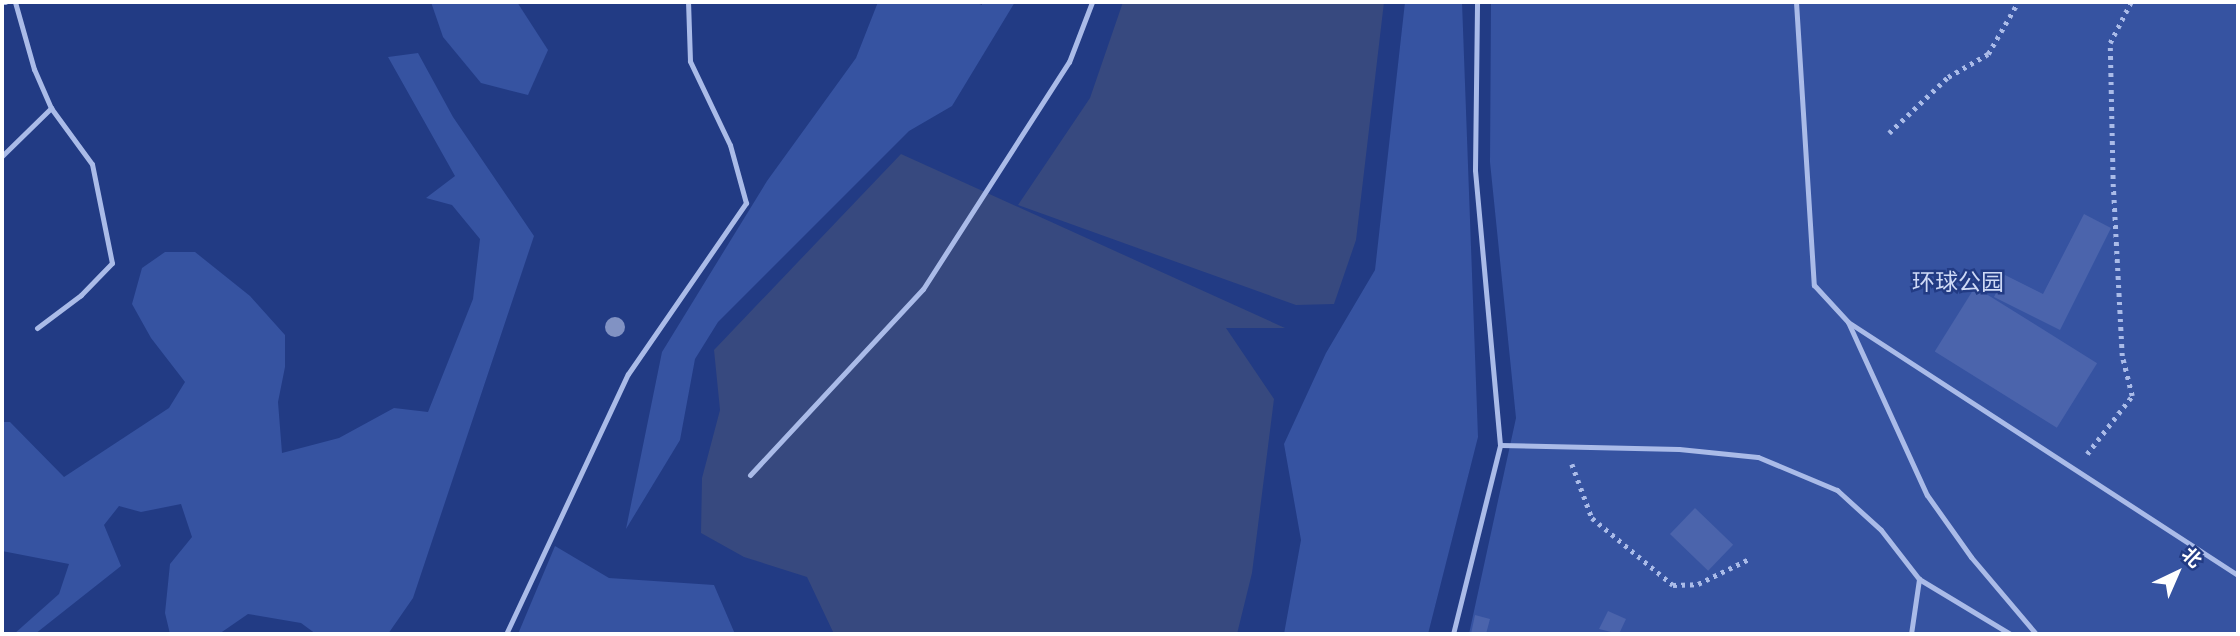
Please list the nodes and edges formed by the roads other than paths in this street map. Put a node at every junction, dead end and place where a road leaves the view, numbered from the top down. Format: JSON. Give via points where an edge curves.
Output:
{"nodes":[{"id":1,"x":15,"y":2,"type":"edge"},
{"id":2,"x":688,"y":2,"type":"edge"},
{"id":3,"x":1092,"y":2,"type":"edge"},
{"id":4,"x":1477,"y":2,"type":"edge"},
{"id":5,"x":1796,"y":2,"type":"edge"},
{"id":6,"x":51,"y":108,"type":"junction"},
{"id":7,"x":2,"y":156,"type":"edge"},
{"id":8,"x":1848,"y":322,"type":"junction"},
{"id":9,"x":37,"y":328,"type":"dead end"},
{"id":10,"x":1500,"y":445,"type":"junction"},
{"id":11,"x":750,"y":475,"type":"dead end"},
{"id":12,"x":2238,"y":575,"type":"edge"},
{"id":13,"x":1919,"y":579,"type":"junction"},
{"id":14,"x":506,"y":634,"type":"edge"},
{"id":15,"x":1453,"y":634,"type":"edge"},
{"id":16,"x":1911,"y":634,"type":"edge"},
{"id":17,"x":2010,"y":634,"type":"edge"},
{"id":18,"x":2036,"y":634,"type":"edge"}],
"edges":[{"from":1,"to":6,"type":"lane","via":[[34,69]]},
{"from":2,"to":14,"type":"lane","via":[[690,61],[730,145],[746,203],[628,374]]},
{"from":3,"to":11,"type":"lane","via":[[1069,62],[923,289]]},
{"from":4,"to":10,"type":"lane","via":[[1475,170]]},
{"from":5,"to":8,"type":"lane","via":[[1814,285]]},
{"from":6,"to":7,"type":"lane"},
{"from":6,"to":9,"type":"lane","via":[[92,164],[112,263],[81,295]]},
{"from":8,"to":12,"type":"lane"},
{"from":8,"to":18,"type":"lane","via":[[1927,495],[1971,557]]},
{"from":10,"to":13,"type":"lane","via":[[1679,449],[1758,457],[1837,490],[1881,530]]},
{"from":10,"to":15,"type":"lane"},
{"from":13,"to":16,"type":"lane"},
{"from":13,"to":17,"type":"lane"}]}
